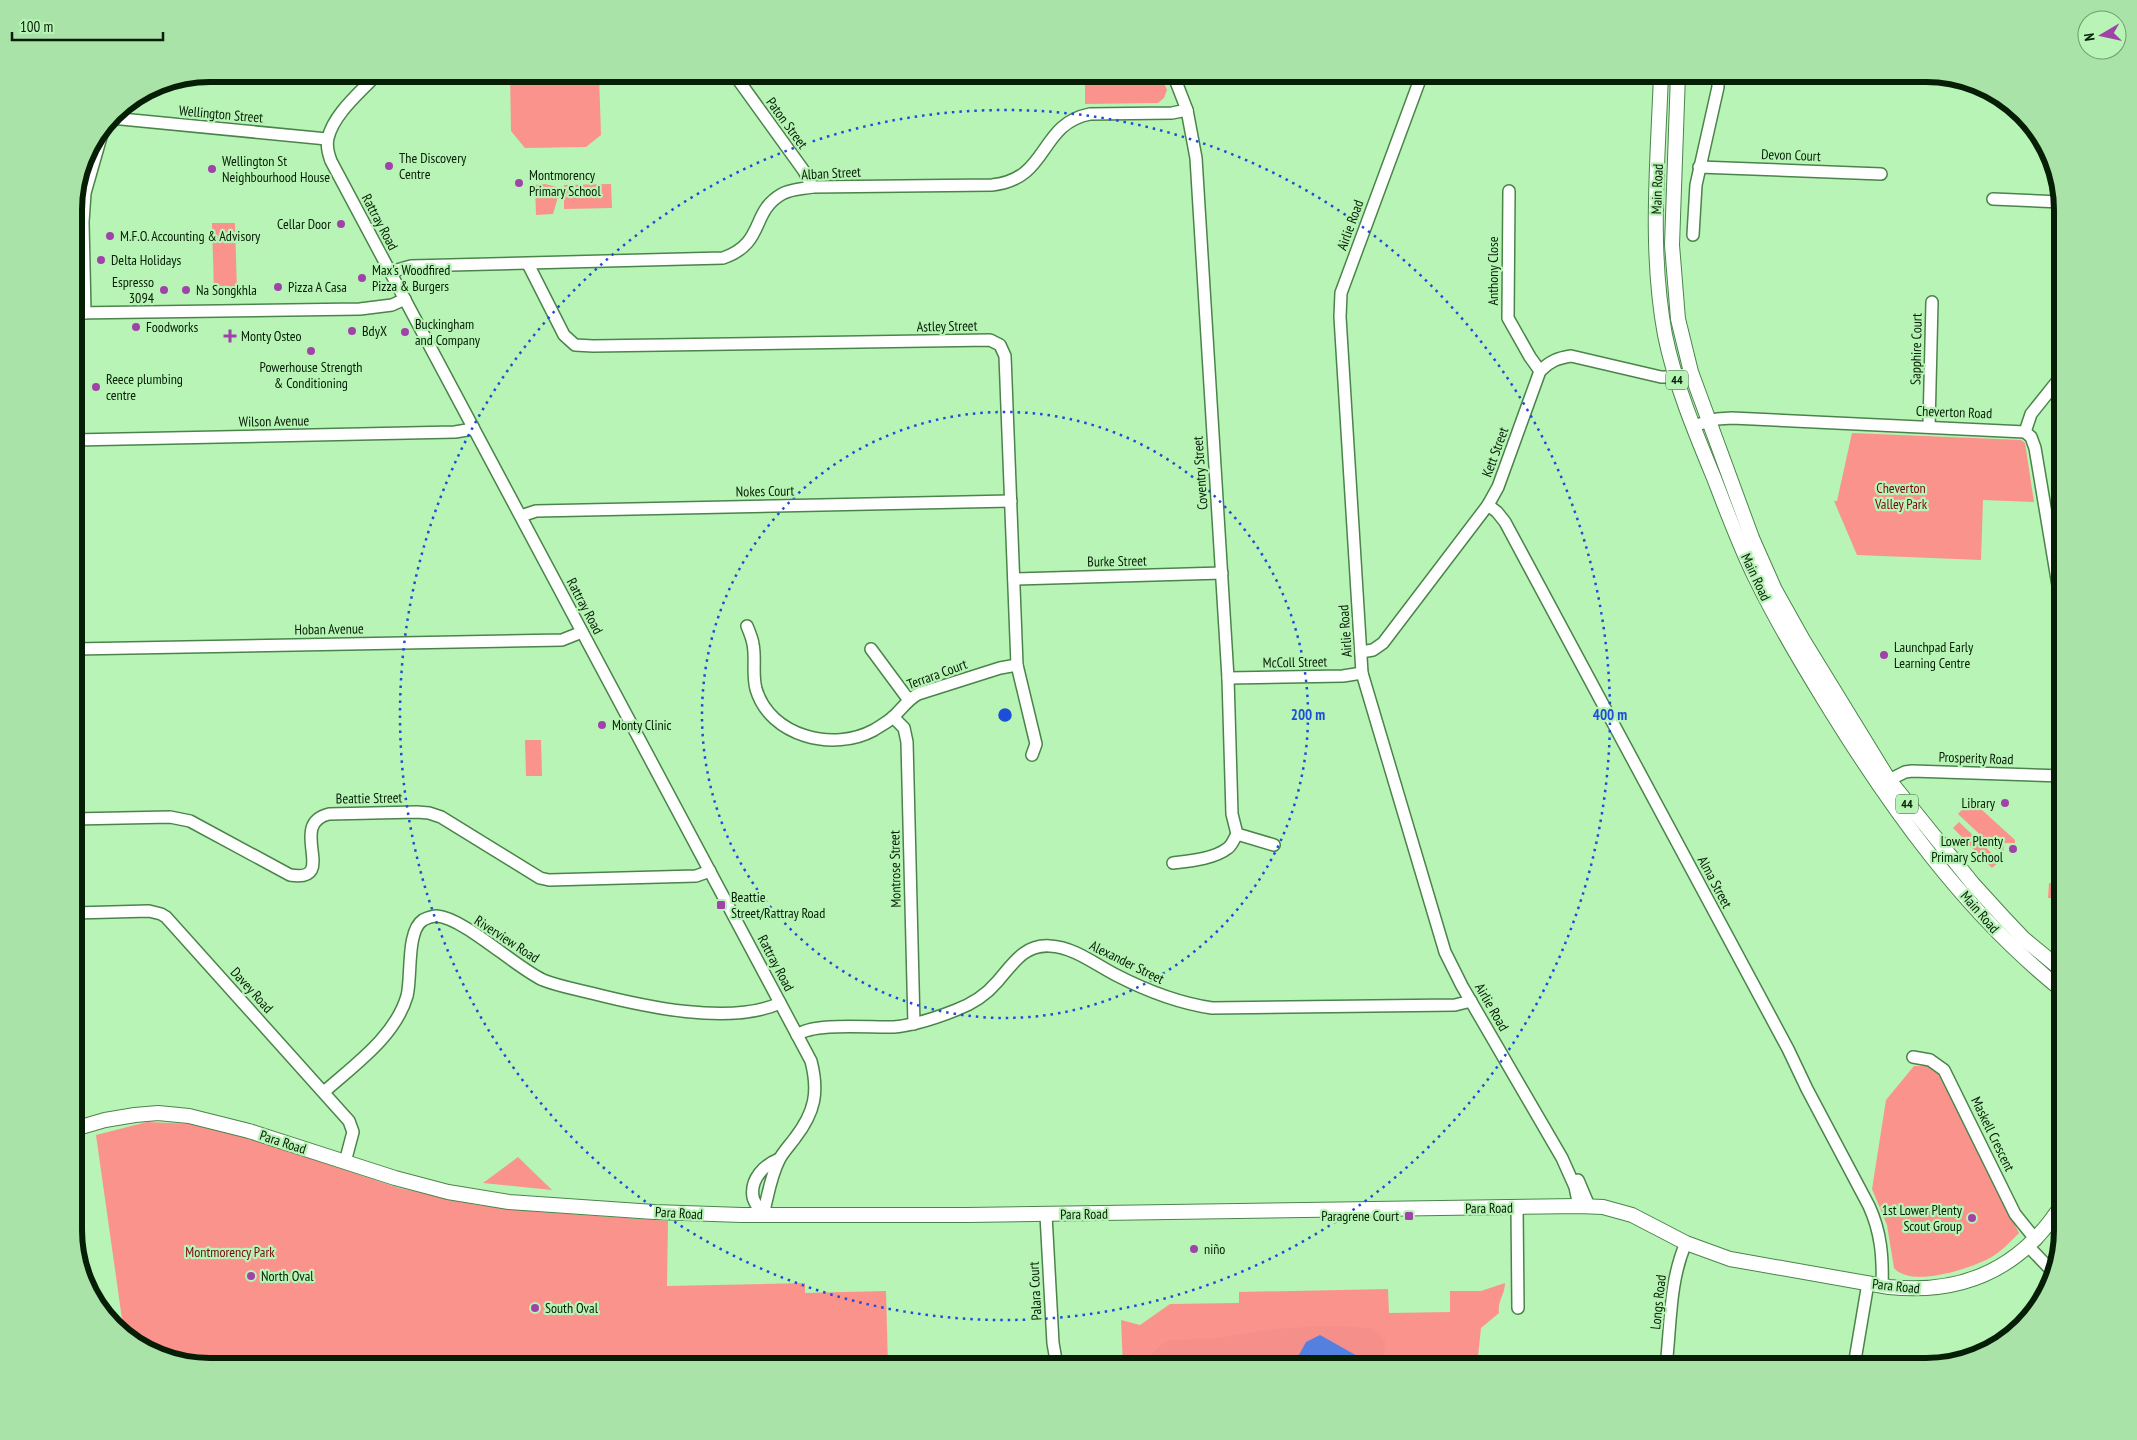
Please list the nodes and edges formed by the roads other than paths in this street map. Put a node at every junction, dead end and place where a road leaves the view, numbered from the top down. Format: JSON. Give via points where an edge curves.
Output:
{"nodes":[{"id":1,"x":370,"y":82,"type":"edge"},
{"id":2,"x":740,"y":82,"type":"edge"},
{"id":3,"x":1176,"y":82,"type":"edge"},
{"id":4,"x":1419,"y":82,"type":"edge"},
{"id":5,"x":1662,"y":82,"type":"edge"},
{"id":6,"x":1678,"y":82,"type":"edge"},
{"id":7,"x":1718,"y":82,"type":"edge"},
{"id":8,"x":1187,"y":110,"type":"junction"},
{"id":9,"x":121,"y":119,"type":"edge"},
{"id":10,"x":328,"y":139,"type":"junction"},
{"id":11,"x":96,"y":154,"type":"edge"},
{"id":12,"x":1699,"y":167,"type":"junction"},
{"id":13,"x":1881,"y":174,"type":"dead end"},
{"id":14,"x":812,"y":187,"type":"junction"},
{"id":15,"x":1509,"y":191,"type":"dead end"},
{"id":16,"x":84,"y":193,"type":"edge"},
{"id":17,"x":84,"y":193,"type":"edge"},
{"id":18,"x":1993,"y":199,"type":"dead end"},
{"id":19,"x":2054,"y":202,"type":"edge"},
{"id":20,"x":83,"y":217,"type":"edge"},
{"id":21,"x":1693,"y":235,"type":"dead end"},
{"id":22,"x":528,"y":264,"type":"junction"},
{"id":23,"x":390,"y":272,"type":"junction"},
{"id":24,"x":405,"y":298,"type":"junction"},
{"id":25,"x":1932,"y":302,"type":"dead end"},
{"id":26,"x":83,"y":313,"type":"edge"},
{"id":27,"x":1540,"y":370,"type":"junction"},
{"id":28,"x":1691,"y":372,"type":"junction"},
{"id":29,"x":1676,"y":377,"type":"junction"},
{"id":30,"x":2054,"y":385,"type":"edge"},
{"id":31,"x":1708,"y":421,"type":"junction"},
{"id":32,"x":1693,"y":426,"type":"junction"},
{"id":33,"x":1929,"y":426,"type":"junction"},
{"id":34,"x":473,"y":427,"type":"junction"},
{"id":35,"x":2025,"y":432,"type":"junction"},
{"id":36,"x":83,"y":440,"type":"edge"},
{"id":37,"x":1011,"y":501,"type":"junction"},
{"id":38,"x":1488,"y":505,"type":"junction"},
{"id":39,"x":521,"y":516,"type":"junction"},
{"id":40,"x":2054,"y":561,"type":"edge"},
{"id":41,"x":1222,"y":574,"type":"junction"},
{"id":42,"x":1014,"y":579,"type":"junction"},
{"id":43,"x":747,"y":626,"type":"dead end"},
{"id":44,"x":582,"y":632,"type":"junction"},
{"id":45,"x":83,"y":648,"type":"edge"},
{"id":46,"x":871,"y":649,"type":"dead end"},
{"id":47,"x":1361,"y":652,"type":"junction"},
{"id":48,"x":1018,"y":665,"type":"junction"},
{"id":49,"x":1362,"y":674,"type":"junction"},
{"id":50,"x":1228,"y":678,"type":"junction"},
{"id":51,"x":908,"y":699,"type":"junction"},
{"id":52,"x":893,"y":717,"type":"junction"},
{"id":53,"x":1032,"y":755,"type":"dead end"},
{"id":54,"x":2054,"y":776,"type":"edge"},
{"id":55,"x":1889,"y":780,"type":"junction"},
{"id":56,"x":83,"y":819,"type":"edge"},
{"id":57,"x":1237,"y":834,"type":"junction"},
{"id":58,"x":1274,"y":845,"type":"dead end"},
{"id":59,"x":1173,"y":863,"type":"dead end"},
{"id":60,"x":710,"y":871,"type":"junction"},
{"id":61,"x":83,"y":912,"type":"edge"},
{"id":62,"x":2054,"y":964,"type":"edge"},
{"id":63,"x":2054,"y":984,"type":"edge"},
{"id":64,"x":1471,"y":1001,"type":"junction"},
{"id":65,"x":780,"y":1003,"type":"junction"},
{"id":66,"x":914,"y":1024,"type":"junction"},
{"id":67,"x":797,"y":1035,"type":"junction"},
{"id":68,"x":1913,"y":1057,"type":"dead end"},
{"id":69,"x":324,"y":1092,"type":"junction"},
{"id":70,"x":83,"y":1126,"type":"edge"},
{"id":71,"x":345,"y":1162,"type":"junction"},
{"id":72,"x":1584,"y":1206,"type":"junction"},
{"id":73,"x":1517,"y":1207,"type":"junction"},
{"id":74,"x":1046,"y":1214,"type":"junction"},
{"id":75,"x":763,"y":1215,"type":"junction"},
{"id":76,"x":2054,"y":1215,"type":"edge"},
{"id":77,"x":1686,"y":1243,"type":"junction"},
{"id":78,"x":2032,"y":1244,"type":"junction"},
{"id":79,"x":2049,"y":1267,"type":"edge"},
{"id":80,"x":1868,"y":1283,"type":"junction"},
{"id":81,"x":1882,"y":1286,"type":"junction"},
{"id":82,"x":1518,"y":1308,"type":"dead end"},
{"id":83,"x":1056,"y":1358,"type":"edge"},
{"id":84,"x":1667,"y":1358,"type":"edge"},
{"id":85,"x":1855,"y":1358,"type":"edge"}],
"edges":[{"from":1,"to":10,"type":"street","via":[[341,114]]},
{"from":2,"to":14,"type":"street","name":"Paton Street"},
{"from":3,"to":8,"type":"street","name":"Coventry Street"},
{"from":4,"to":47,"type":"street","name":"Airlie Road","via":[[1341,293]]},
{"from":5,"to":29,"type":"main road","name":"Main Road","number":"44","via":[[1656,201],[1657,271],[1666,337]]},
{"from":6,"to":28,"type":"main road","name":"Main Road","number":"44","via":[[1673,270],[1678,319]]},
{"from":7,"to":12,"type":"street"},
{"from":8,"to":14,"type":"street","name":"Alban Street","via":[[1090,114],[1077,118],[1058,131],[1031,168],[1008,182],[992,185]]},
{"from":8,"to":41,"type":"street","name":"Coventry Street","via":[[1196,158]]},
{"from":9,"to":10,"type":"street","name":"Wellington Street"},
{"from":10,"to":23,"type":"street","name":"Rattray Road","via":[[331,161]]},
{"from":11,"to":16,"type":"street"},
{"from":12,"to":13,"type":"street","name":"Devon Court"},
{"from":12,"to":21,"type":"street"},
{"from":14,"to":22,"type":"street","name":"Alban Street","via":[[787,192],[773,200],[749,243],[723,258]]},
{"from":15,"to":27,"type":"street","name":"Anthony Close","via":[[1508,318]]},
{"from":17,"to":20,"type":"street"},
{"from":18,"to":19,"type":"street"},
{"from":22,"to":23,"type":"street","name":"Alban Street","via":[[411,266]]},
{"from":22,"to":37,"type":"street","name":"Astley Street","via":[[564,335],[575,345],[996,342],[1005,356]]},
{"from":23,"to":24,"type":"street","name":"Rattray Road"},
{"from":24,"to":26,"type":"street","via":[[392,305],[360,309]]},
{"from":24,"to":34,"type":"street","name":"Rattray Road"},
{"from":25,"to":33,"type":"street","name":"Sapphire Court"},
{"from":27,"to":29,"type":"street","via":[[1553,360],[1572,356],[1652,376]]},
{"from":27,"to":38,"type":"street","name":"Kett Street","via":[[1498,487]]},
{"from":28,"to":29,"type":"street"},
{"from":28,"to":31,"type":"main road","name":"Main Road","number":"44"},
{"from":29,"to":32,"type":"main road","name":"Main Road","number":"44"},
{"from":30,"to":35,"type":"street","via":[[2031,414]]},
{"from":31,"to":32,"type":"street","name":"Cheverton Road"},
{"from":31,"to":33,"type":"street","name":"Cheverton Road","via":[[1732,418]]},
{"from":31,"to":55,"type":"main road","name":"Main Road","number":"44","via":[[1775,590]]},
{"from":32,"to":63,"type":"main road","name":"Main Road","number":"44","via":[[1766,599],[1874,780],[1903,820],[2000,936]]},
{"from":33,"to":35,"type":"street","name":"Cheverton Road"},
{"from":34,"to":36,"type":"street","name":"Wilson Avenue","via":[[455,432]]},
{"from":34,"to":39,"type":"street","name":"Rattray Road"},
{"from":35,"to":40,"type":"street","via":[[2035,448]]},
{"from":37,"to":39,"type":"street","name":"Nokes Court","via":[[536,511]]},
{"from":37,"to":42,"type":"street","name":"Astley Street"},
{"from":38,"to":47,"type":"street","name":"Kett Street","via":[[1383,643]]},
{"from":38,"to":81,"type":"street","name":"Alma Street","via":[[1505,522],[1564,630],[1788,1049],[1868,1206],[1881,1246]]},
{"from":39,"to":44,"type":"street","name":"Rattray Road"},
{"from":41,"to":42,"type":"street","name":"Burke Street"},
{"from":41,"to":50,"type":"street","name":"Coventry Street"},
{"from":42,"to":48,"type":"street","name":"Astley Street"},
{"from":43,"to":52,"type":"street","name":"Terrara Court","via":[[753,643],[754,678],[759,697],[774,720],[790,730],[816,739],[853,737],[864,735]]},
{"from":44,"to":45,"type":"street","name":"Hoban Avenue","via":[[562,640]]},
{"from":44,"to":60,"type":"street","name":"Rattray Road"},
{"from":46,"to":51,"type":"street"},
{"from":47,"to":49,"type":"street","name":"Airlie Road"},
{"from":48,"to":51,"type":"street","name":"Terrara Court"},
{"from":48,"to":53,"type":"street","name":"Astley Street","via":[[1036,744]]},
{"from":49,"to":50,"type":"street","name":"McColl Street"},
{"from":49,"to":64,"type":"street","name":"Airlie Road","via":[[1445,952]]},
{"from":50,"to":57,"type":"street","name":"Coventry Street","via":[[1232,803]]},
{"from":51,"to":52,"type":"street","name":"Terrara Court"},
{"from":52,"to":66,"type":"street","name":"Montrose Street","via":[[904,728],[907,742]]},
{"from":54,"to":55,"type":"street","name":"Prosperity Road","via":[[1912,771]]},
{"from":55,"to":62,"type":"main road","name":"Main Road","number":"44","via":[[2004,918]]},
{"from":56,"to":60,"type":"street","name":"Beattie Street","via":[[170,817],[190,821],[290,875],[298,876],[312,867],[314,855],[310,830],[318,817],[417,812],[441,817],[540,878],[549,880],[696,876]]},
{"from":57,"to":58,"type":"street"},
{"from":57,"to":59,"type":"street","via":[[1230,847],[1222,851]]},
{"from":60,"to":65,"type":"street","name":"Rattray Road"},
{"from":61,"to":69,"type":"street","name":"Davey Road","via":[[149,911],[166,917]]},
{"from":64,"to":66,"type":"street","name":"Alexander Street","via":[[1455,1005],[1192,1006],[1116,976],[1072,952],[1050,946],[1023,953],[986,992],[968,1005]]},
{"from":64,"to":72,"type":"street","name":"Airlie Road","via":[[1562,1158]]},
{"from":65,"to":67,"type":"street","name":"Rattray Road"},
{"from":65,"to":69,"type":"street","name":"Riverview Road","via":[[767,1009],[723,1014],[624,1001],[544,980],[469,930],[446,918],[430,917],[421,921],[412,937],[407,995],[390,1028]]},
{"from":66,"to":67,"type":"street","name":"Alexander Street","via":[[810,1028]]},
{"from":67,"to":75,"type":"street","name":"Rattray Road","via":[[811,1061],[816,1080],[813,1105],[806,1124],[779,1159],[767,1164],[754,1184],[753,1199]]},
{"from":68,"to":78,"type":"street","name":"Maskell Crescent","via":[[1930,1060],[1944,1070]]},
{"from":69,"to":71,"type":"street","name":"Davey Road","via":[[352,1128]]},
{"from":70,"to":71,"type":"main road","name":"Para Road","via":[[135,1115],[177,1114],[248,1131]]},
{"from":71,"to":75,"type":"main road","name":"Para Road","via":[[434,1189],[509,1202],[654,1212]]},
{"from":72,"to":73,"type":"main road","name":"Para Road"},
{"from":72,"to":77,"type":"main road","name":"Para Road","via":[[1603,1207],[1632,1215]]},
{"from":73,"to":74,"type":"main road","name":"Para Road"},
{"from":73,"to":82,"type":"street"},
{"from":74,"to":75,"type":"main road","name":"Para Road"},
{"from":74,"to":83,"type":"street","name":"Palara Court"},
{"from":76,"to":78,"type":"main road","name":"Para Road"},
{"from":77,"to":80,"type":"main road","name":"Para Road","via":[[1743,1262]]},
{"from":77,"to":84,"type":"street","name":"Longs Road","via":[[1676,1274]]},
{"from":78,"to":79,"type":"street","name":"Maskell Crescent"},
{"from":78,"to":81,"type":"main road","name":"Para Road","via":[[1995,1270],[1958,1284],[1923,1289]]},
{"from":80,"to":81,"type":"main road","name":"Para Road"},
{"from":80,"to":85,"type":"street"}]}
